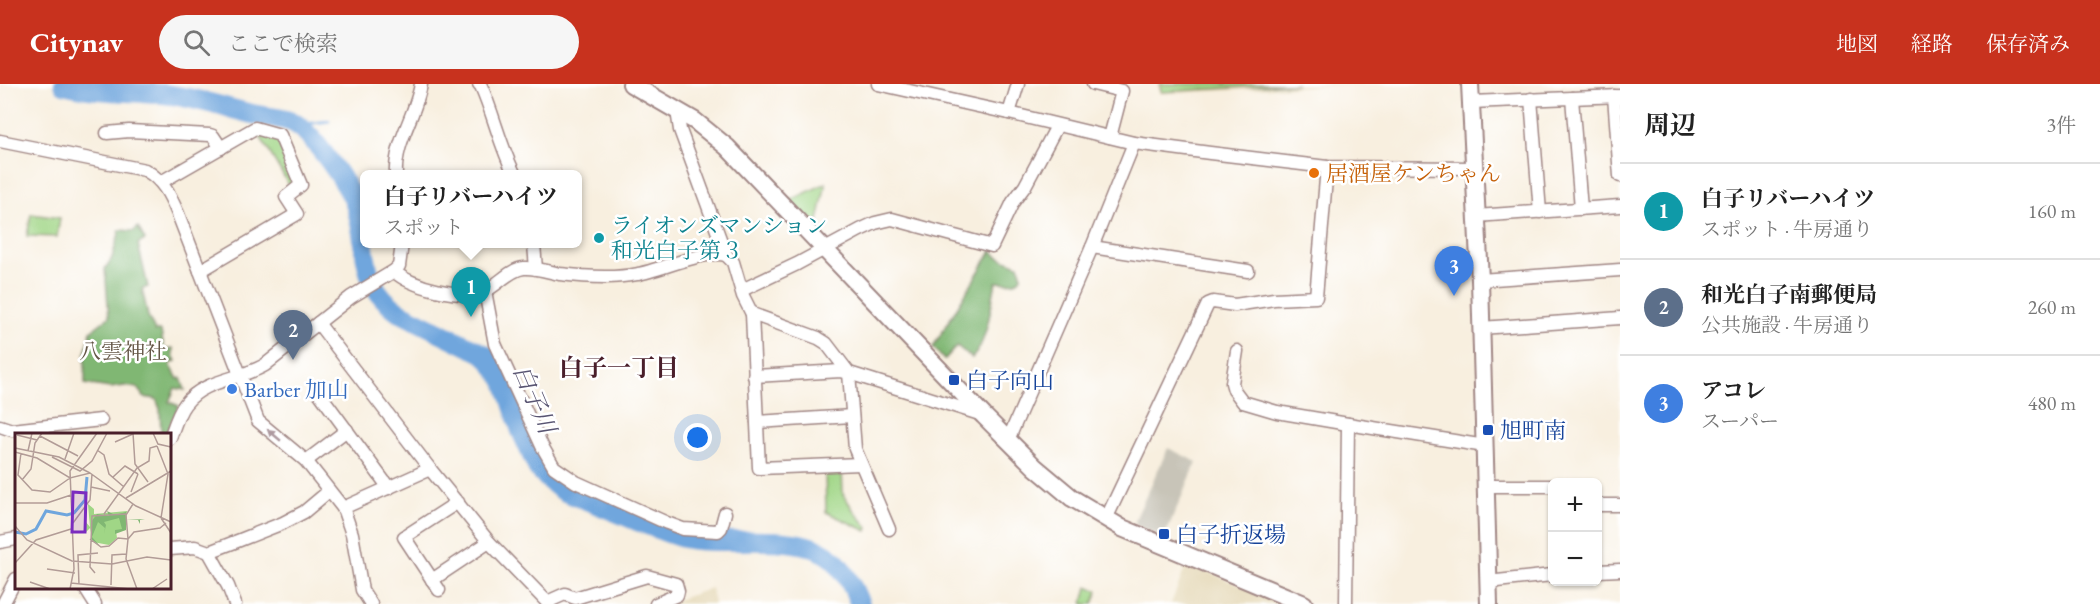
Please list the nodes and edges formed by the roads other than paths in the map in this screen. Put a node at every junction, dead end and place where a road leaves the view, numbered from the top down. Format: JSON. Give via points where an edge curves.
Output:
{"nodes":[{"id":1,"x":421,"y":84,"type":"edge"},
{"id":2,"x":478,"y":84,"type":"edge"},
{"id":3,"x":631,"y":84,"type":"edge"},
{"id":4,"x":878,"y":84,"type":"edge"},
{"id":5,"x":1018,"y":84,"type":"edge"},
{"id":6,"x":1094,"y":84,"type":"edge"},
{"id":7,"x":1470,"y":84,"type":"edge"},
{"id":8,"x":1122,"y":87,"type":"edge"},
{"id":9,"x":1617,"y":96,"type":"edge"},
{"id":10,"x":1572,"y":98,"type":"junction"},
{"id":11,"x":1531,"y":99,"type":"junction"},
{"id":12,"x":1471,"y":102,"type":"junction"},
{"id":13,"x":681,"y":112,"type":"junction"},
{"id":14,"x":1009,"y":113,"type":"junction"},
{"id":15,"x":1057,"y":126,"type":"junction"},
{"id":16,"x":107,"y":133,"type":"dead end"},
{"id":17,"x":1110,"y":137,"type":"junction"},
{"id":18,"x":0,"y":141,"type":"edge"},
{"id":19,"x":1134,"y":142,"type":"junction"},
{"id":20,"x":220,"y":148,"type":"junction"},
{"id":21,"x":1327,"y":167,"type":"junction"},
{"id":22,"x":1475,"y":168,"type":"junction"},
{"id":23,"x":396,"y":170,"type":"edge"},
{"id":24,"x":513,"y":170,"type":"edge"},
{"id":25,"x":1620,"y":176,"type":"edge"},
{"id":26,"x":161,"y":182,"type":"junction"},
{"id":27,"x":1620,"y":206,"type":"edge"},
{"id":28,"x":1581,"y":209,"type":"junction"},
{"id":29,"x":1540,"y":212,"type":"junction"},
{"id":30,"x":1476,"y":216,"type":"junction"},
{"id":31,"x":1092,"y":247,"type":"junction"},
{"id":32,"x":401,"y":248,"type":"edge"},
{"id":33,"x":534,"y":248,"type":"edge"},
{"id":34,"x":826,"y":249,"type":"junction"},
{"id":35,"x":726,"y":255,"type":"junction"},
{"id":36,"x":536,"y":269,"type":"junction"},
{"id":37,"x":1620,"y":270,"type":"edge"},
{"id":38,"x":200,"y":271,"type":"junction"},
{"id":39,"x":394,"y":271,"type":"junction"},
{"id":40,"x":1248,"y":271,"type":"dead end"},
{"id":41,"x":1480,"y":280,"type":"junction"},
{"id":42,"x":742,"y":290,"type":"junction"},
{"id":43,"x":484,"y":291,"type":"junction"},
{"id":44,"x":752,"y":314,"type":"junction"},
{"id":45,"x":1620,"y":318,"type":"edge"},
{"id":46,"x":318,"y":323,"type":"junction"},
{"id":47,"x":1481,"y":328,"type":"junction"},
{"id":48,"x":1238,"y":351,"type":"dead end"},
{"id":49,"x":849,"y":373,"type":"junction"},
{"id":50,"x":241,"y":375,"type":"junction"},
{"id":51,"x":754,"y":376,"type":"junction"},
{"id":52,"x":317,"y":390,"type":"dead end"},
{"id":53,"x":852,"y":416,"type":"junction"},
{"id":54,"x":984,"y":416,"type":"junction"},
{"id":55,"x":100,"y":420,"type":"dead end"},
{"id":56,"x":757,"y":422,"type":"junction"},
{"id":57,"x":1348,"y":424,"type":"junction"},
{"id":58,"x":0,"y":426,"type":"edge"},
{"id":59,"x":347,"y":430,"type":"junction"},
{"id":60,"x":171,"y":436,"type":"edge"},
{"id":61,"x":1008,"y":440,"type":"junction"},
{"id":62,"x":1485,"y":446,"type":"junction"},
{"id":63,"x":306,"y":461,"type":"junction"},
{"id":64,"x":861,"y":464,"type":"junction"},
{"id":65,"x":430,"y":469,"type":"junction"},
{"id":66,"x":1485,"y":486,"type":"junction"},
{"id":67,"x":1548,"y":486,"type":"edge"},
{"id":68,"x":389,"y":488,"type":"junction"},
{"id":69,"x":329,"y":490,"type":"junction"},
{"id":70,"x":458,"y":502,"type":"junction"},
{"id":71,"x":1602,"y":505,"type":"edge"},
{"id":72,"x":1620,"y":505,"type":"edge"},
{"id":73,"x":343,"y":508,"type":"junction"},
{"id":74,"x":725,"y":513,"type":"dead end"},
{"id":75,"x":1106,"y":519,"type":"junction"},
{"id":76,"x":889,"y":528,"type":"dead end"},
{"id":77,"x":15,"y":539,"type":"edge"},
{"id":78,"x":0,"y":542,"type":"edge"},
{"id":79,"x":489,"y":542,"type":"junction"},
{"id":80,"x":171,"y":549,"type":"edge"},
{"id":81,"x":209,"y":552,"type":"junction"},
{"id":82,"x":1620,"y":570,"type":"edge"},
{"id":83,"x":1602,"y":571,"type":"edge"},
{"id":84,"x":1548,"y":575,"type":"edge"},
{"id":85,"x":15,"y":581,"type":"edge"},
{"id":86,"x":1488,"y":582,"type":"junction"},
{"id":87,"x":86,"y":589,"type":"edge"},
{"id":88,"x":548,"y":603,"type":"edge"},
{"id":89,"x":3,"y":604,"type":"edge"},
{"id":90,"x":95,"y":604,"type":"edge"},
{"id":91,"x":235,"y":604,"type":"edge"},
{"id":92,"x":371,"y":604,"type":"edge"},
{"id":93,"x":657,"y":604,"type":"edge"},
{"id":94,"x":1304,"y":604,"type":"edge"},
{"id":95,"x":1346,"y":604,"type":"edge"},
{"id":96,"x":1489,"y":604,"type":"edge"}],
"edges":[{"from":1,"to":23,"type":"street","via":[[397,154]]},
{"from":2,"to":24,"type":"street","via":[[491,108],[503,153]]},
{"from":3,"to":13,"type":"street"},
{"from":4,"to":14,"type":"street"},
{"from":5,"to":14,"type":"street"},
{"from":6,"to":8,"type":"street"},
{"from":7,"to":12,"type":"street"},
{"from":8,"to":17,"type":"street"},
{"from":9,"to":10,"type":"street"},
{"from":9,"to":25,"type":"street"},
{"from":10,"to":11,"type":"street"},
{"from":10,"to":28,"type":"street"},
{"from":11,"to":12,"type":"street"},
{"from":11,"to":29,"type":"street"},
{"from":12,"to":22,"type":"street"},
{"from":13,"to":34,"type":"street","via":[[727,147]]},
{"from":13,"to":35,"type":"street","via":[[680,130]]},
{"from":14,"to":15,"type":"street"},
{"from":15,"to":17,"type":"street"},
{"from":15,"to":34,"type":"street","via":[[992,246],[892,219],[875,223]]},
{"from":16,"to":20,"type":"street","via":[[211,135]]},
{"from":17,"to":19,"type":"street"},
{"from":18,"to":26,"type":"street","via":[[145,170]]},
{"from":19,"to":21,"type":"street"},
{"from":19,"to":31,"type":"street"},
{"from":20,"to":26,"type":"street"},
{"from":20,"to":38,"type":"street","via":[[255,128],[280,135],[301,185],[286,196],[297,214]]},
{"from":21,"to":22,"type":"street"},
{"from":21,"to":75,"type":"street","via":[[1316,297],[1208,304]]},
{"from":22,"to":30,"type":"street"},
{"from":26,"to":38,"type":"street"},
{"from":27,"to":28,"type":"street"},
{"from":28,"to":29,"type":"street"},
{"from":29,"to":30,"type":"street"},
{"from":30,"to":41,"type":"street"},
{"from":31,"to":40,"type":"street"},
{"from":31,"to":61,"type":"street"},
{"from":32,"to":39,"type":"street","via":[[399,266]]},
{"from":33,"to":36,"type":"street"},
{"from":34,"to":42,"type":"street"},
{"from":34,"to":54,"type":"street"},
{"from":35,"to":36,"type":"street","via":[[712,254],[636,275],[582,276]]},
{"from":35,"to":42,"type":"street","via":[[733,262]]},
{"from":36,"to":43,"type":"street","via":[[522,268]]},
{"from":37,"to":41,"type":"street"},
{"from":38,"to":50,"type":"street"},
{"from":39,"to":43,"type":"street","via":[[429,288],[457,294]]},
{"from":39,"to":46,"type":"street"},
{"from":41,"to":47,"type":"street"},
{"from":42,"to":44,"type":"street"},
{"from":43,"to":74,"type":"street","via":[[495,344],[554,467],[597,492],[683,529],[718,531]]},
{"from":44,"to":49,"type":"street","via":[[818,338]]},
{"from":44,"to":51,"type":"street"},
{"from":45,"to":47,"type":"street"},
{"from":46,"to":50,"type":"street","via":[[265,365]]},
{"from":46,"to":65,"type":"street"},
{"from":47,"to":62,"type":"street"},
{"from":48,"to":57,"type":"street","via":[[1232,383],[1243,402]]},
{"from":49,"to":51,"type":"street"},
{"from":49,"to":53,"type":"street"},
{"from":49,"to":54,"type":"street"},
{"from":50,"to":60,"type":"street","via":[[218,382],[191,398]]},
{"from":63,"to":50,"type":"street","one_way":true,"via":[[258,422]]},
{"from":51,"to":56,"type":"street"},
{"from":52,"to":59,"type":"street"},
{"from":53,"to":56,"type":"street"},
{"from":53,"to":64,"type":"street","via":[[855,449]]},
{"from":54,"to":61,"type":"street"},
{"from":55,"to":58,"type":"street","via":[[12,430]]},
{"from":56,"to":64,"type":"street","via":[[759,468]]},
{"from":57,"to":62,"type":"street"},
{"from":57,"to":95,"type":"street"},
{"from":59,"to":63,"type":"street"},
{"from":59,"to":68,"type":"street"},
{"from":61,"to":75,"type":"street","via":[[1072,498]]},
{"from":62,"to":66,"type":"street"},
{"from":63,"to":69,"type":"street"},
{"from":64,"to":76,"type":"street"},
{"from":65,"to":68,"type":"street"},
{"from":65,"to":70,"type":"street"},
{"from":66,"to":67,"type":"street"},
{"from":66,"to":86,"type":"street"},
{"from":68,"to":73,"type":"street"},
{"from":69,"to":73,"type":"street"},
{"from":69,"to":81,"type":"street","via":[[304,512],[283,523]]},
{"from":70,"to":79,"type":"street"},
{"from":70,"to":79,"type":"street","via":[[404,537],[436,585]]},
{"from":71,"to":72,"type":"street"},
{"from":73,"to":92,"type":"street","via":[[362,590]]},
{"from":75,"to":94,"type":"street"},
{"from":77,"to":78,"type":"street"},
{"from":79,"to":88,"type":"street"},
{"from":80,"to":81,"type":"street","via":[[195,547]]},
{"from":81,"to":91,"type":"street"},
{"from":82,"to":83,"type":"street"},
{"from":84,"to":86,"type":"street"},
{"from":85,"to":89,"type":"street"},
{"from":86,"to":96,"type":"street"},
{"from":87,"to":90,"type":"street"},
{"from":88,"to":93,"type":"street","via":[[565,594],[576,598],[647,576],[676,584],[677,595]]}]}
